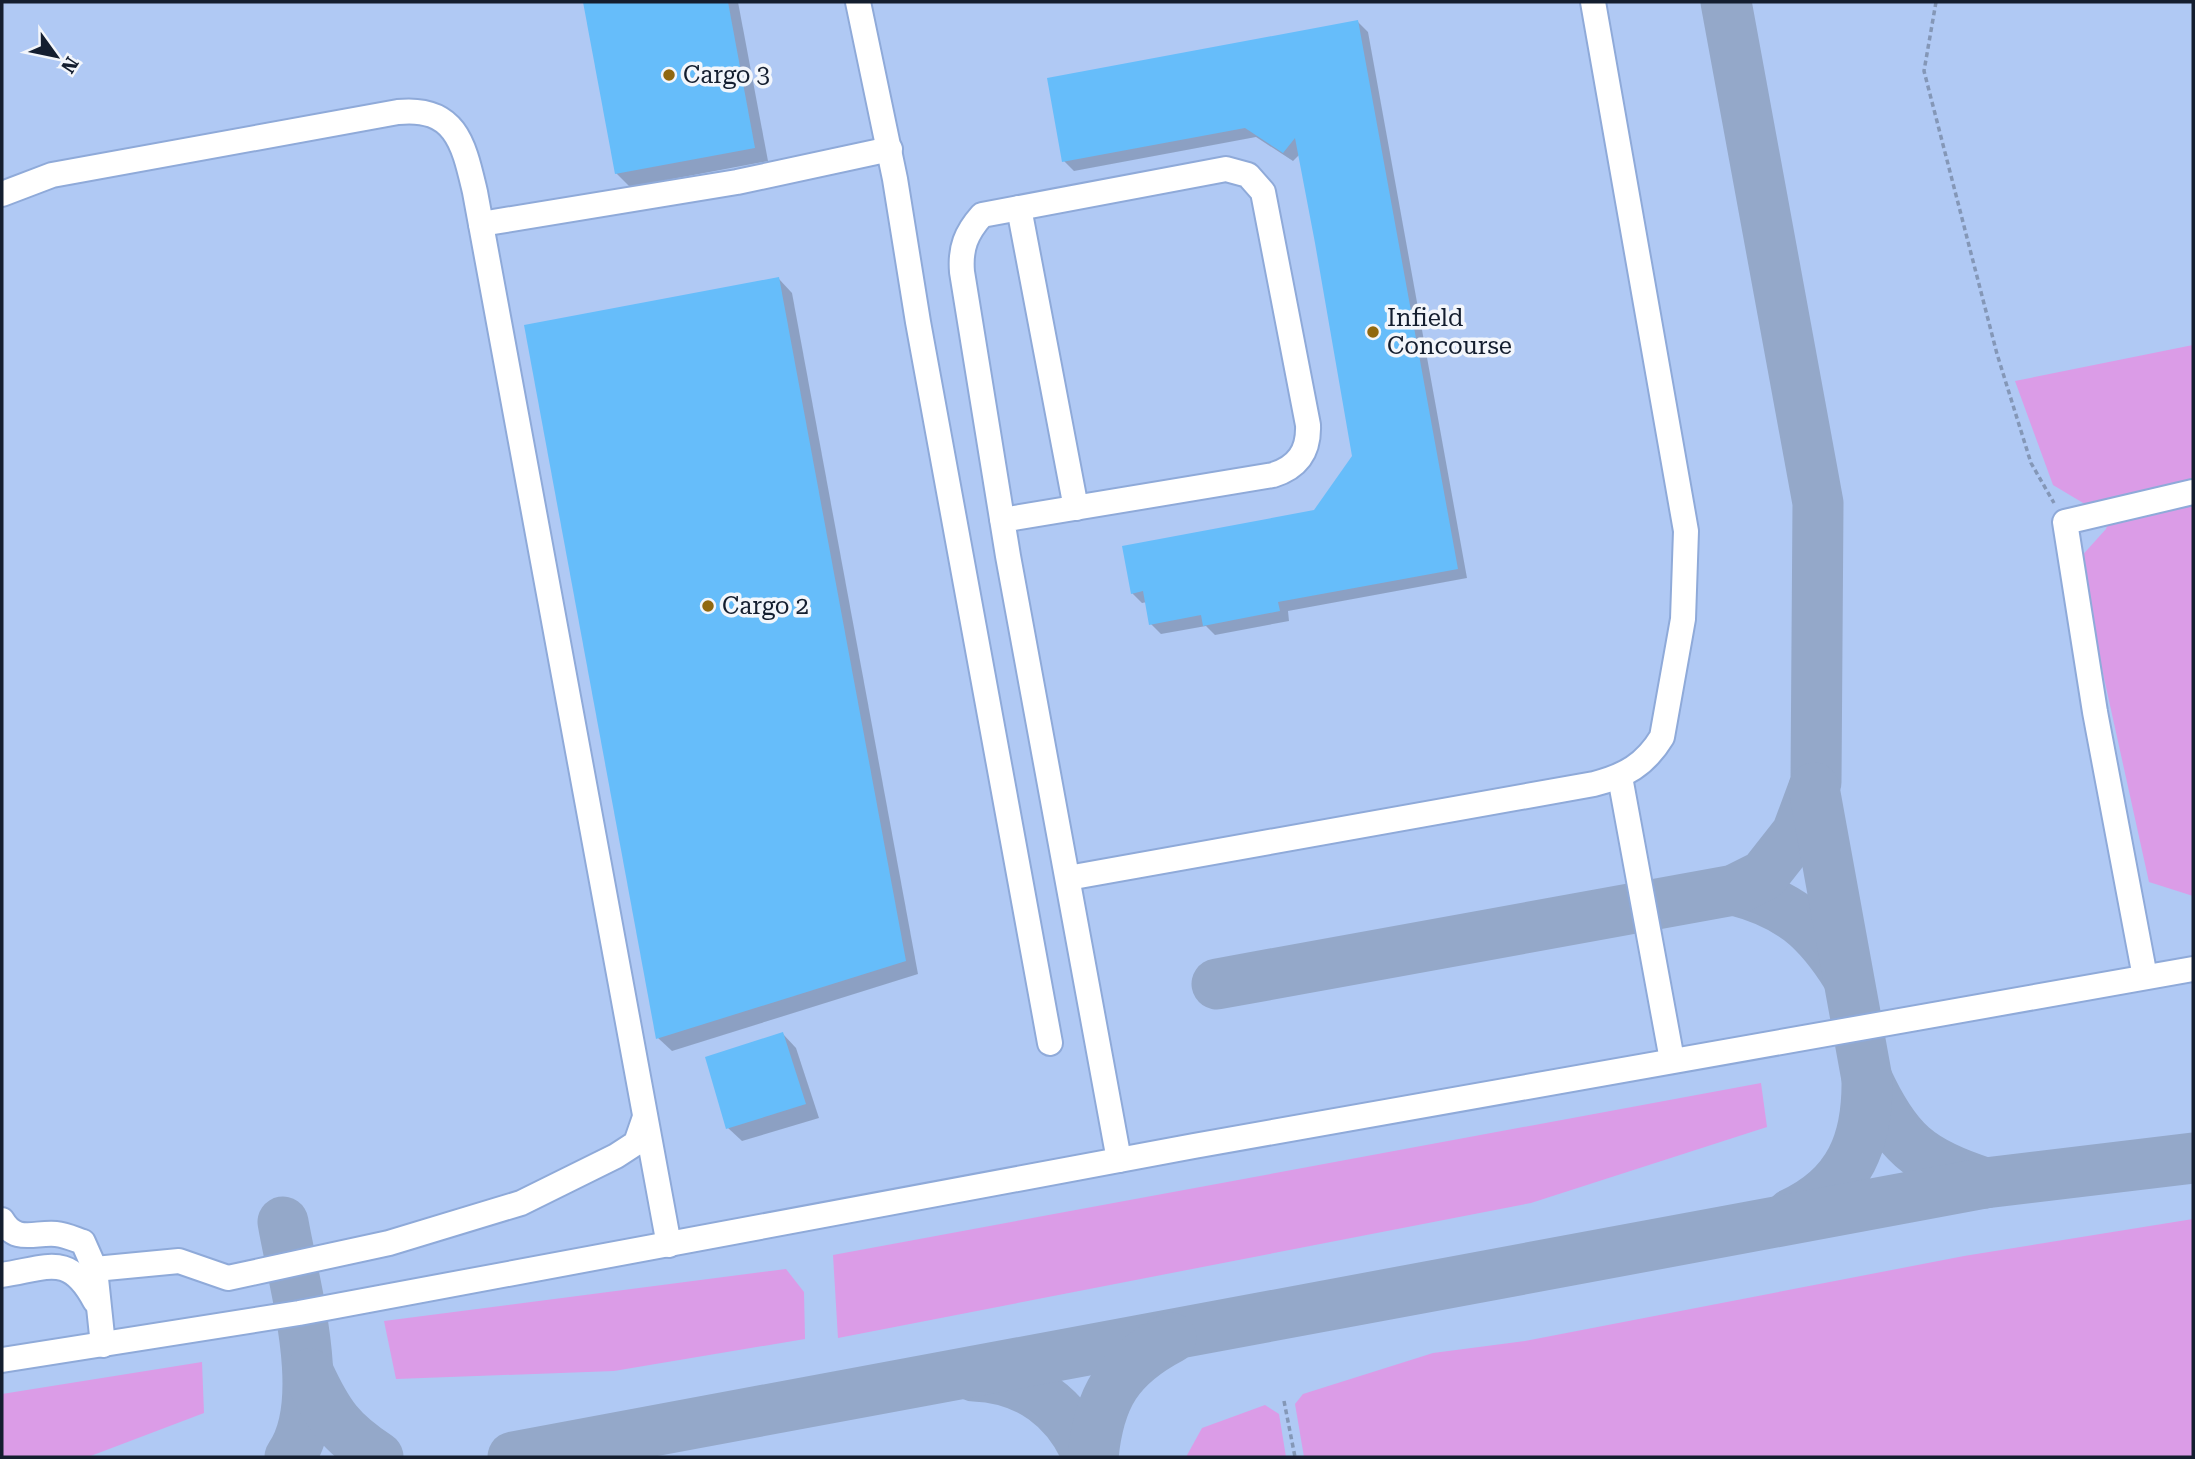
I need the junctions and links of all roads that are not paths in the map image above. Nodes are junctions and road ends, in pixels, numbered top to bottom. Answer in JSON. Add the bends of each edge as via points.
{"nodes":[{"id":1,"x":858,"y":2,"type":"edge"},
{"id":2,"x":1593,"y":2,"type":"edge"},
{"id":3,"x":890,"y":149,"type":"junction"},
{"id":4,"x":2,"y":194,"type":"edge"},
{"id":5,"x":1019,"y":208,"type":"junction"},
{"id":6,"x":481,"y":224,"type":"junction"},
{"id":7,"x":2193,"y":492,"type":"edge"},
{"id":8,"x":1076,"y":508,"type":"junction"},
{"id":9,"x":1002,"y":520,"type":"junction"},
{"id":10,"x":1620,"y":777,"type":"junction"},
{"id":11,"x":1068,"y":878,"type":"junction"},
{"id":12,"x":2193,"y":969,"type":"edge"},
{"id":13,"x":2145,"y":977,"type":"junction"},
{"id":14,"x":1050,"y":1043,"type":"dead end"},
{"id":15,"x":1672,"y":1060,"type":"junction"},
{"id":16,"x":645,"y":1117,"type":"junction"},
{"id":17,"x":1119,"y":1160,"type":"junction"},
{"id":18,"x":2,"y":1220,"type":"edge"},
{"id":19,"x":669,"y":1245,"type":"junction"},
{"id":20,"x":96,"y":1269,"type":"junction"},
{"id":21,"x":2,"y":1275,"type":"edge"},
{"id":22,"x":97,"y":1304,"type":"junction"},
{"id":23,"x":103,"y":1345,"type":"junction"},
{"id":24,"x":2,"y":1360,"type":"edge"}],
"edges":[{"from":1,"to":3,"type":"lane"},
{"from":2,"to":10,"type":"lane","via":[[1686,531],[1683,619],[1662,737],[1652,753]]},
{"from":3,"to":6,"type":"lane","via":[[737,182]]},
{"from":3,"to":14,"type":"lane"},
{"from":4,"to":6,"type":"lane","via":[[51,175],[419,111],[439,118],[456,133],[466,153]]},
{"from":5,"to":8,"type":"lane"},
{"from":5,"to":8,"type":"lane","via":[[1226,169],[1248,175],[1262,192],[1308,425],[1304,452],[1286,471]]},
{"from":5,"to":9,"type":"lane","via":[[982,215],[967,234],[961,257]]},
{"from":6,"to":16,"type":"lane"},
{"from":7,"to":13,"type":"lane","via":[[2065,522]]},
{"from":8,"to":9,"type":"lane"},
{"from":9,"to":11,"type":"lane"},
{"from":10,"to":11,"type":"lane"},
{"from":10,"to":15,"type":"lane"},
{"from":11,"to":17,"type":"lane"},
{"from":12,"to":13,"type":"lane"},
{"from":13,"to":15,"type":"lane"},
{"from":15,"to":17,"type":"lane"},
{"from":16,"to":19,"type":"lane"},
{"from":16,"to":20,"type":"lane","via":[[636,1143],[521,1203],[389,1243],[228,1278],[179,1261]]},
{"from":17,"to":19,"type":"lane"},
{"from":18,"to":20,"type":"lane","via":[[8,1230],[24,1237],[54,1234],[83,1242]]},
{"from":19,"to":23,"type":"lane"},
{"from":20,"to":22,"type":"lane"},
{"from":21,"to":22,"type":"lane","via":[[61,1266],[80,1277]]},
{"from":22,"to":23,"type":"lane"},
{"from":23,"to":24,"type":"lane"}]}
